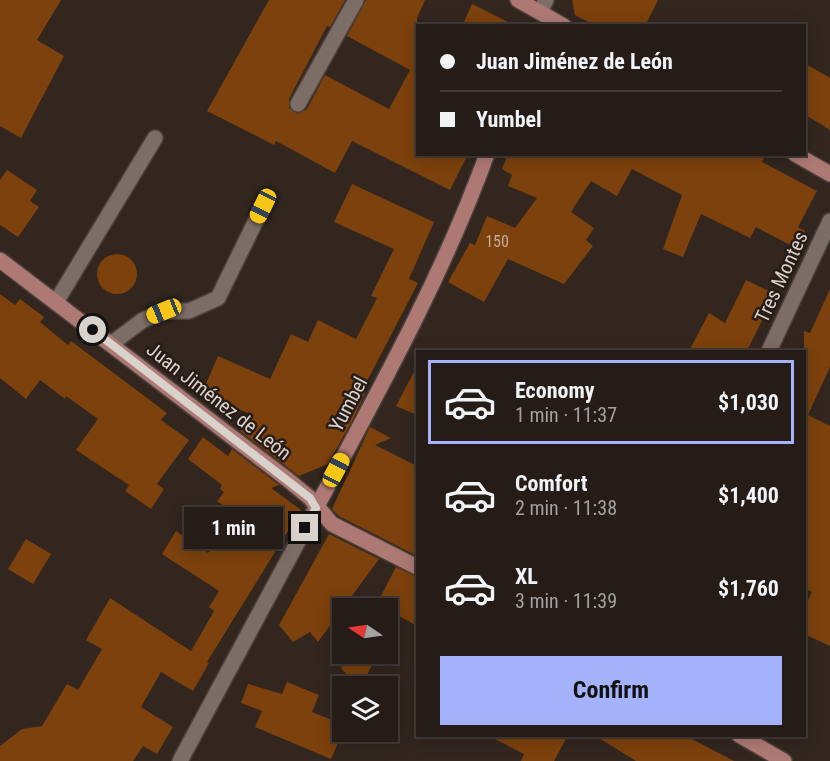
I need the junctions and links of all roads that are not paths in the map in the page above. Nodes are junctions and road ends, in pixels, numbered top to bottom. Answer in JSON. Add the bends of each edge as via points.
{"nodes":[{"id":1,"x":357,"y":0,"type":"edge"},
{"id":2,"x":518,"y":0,"type":"edge"},
{"id":3,"x":540,"y":12,"type":"edge"},
{"id":4,"x":561,"y":24,"type":"edge"},
{"id":5,"x":298,"y":104,"type":"dead end"},
{"id":6,"x":155,"y":138,"type":"dead end"},
{"id":7,"x":486,"y":156,"type":"edge"},
{"id":8,"x":798,"y":156,"type":"edge"},
{"id":9,"x":830,"y":174,"type":"edge"},
{"id":10,"x":263,"y":206,"type":"dead end"},
{"id":11,"x":830,"y":221,"type":"edge"},
{"id":12,"x":0,"y":260,"type":"edge"},
{"id":13,"x":56,"y":302,"type":"junction"},
{"id":14,"x":111,"y":344,"type":"junction"},
{"id":15,"x":769,"y":350,"type":"edge"},
{"id":16,"x":316,"y":508,"type":"junction"},
{"id":17,"x":416,"y":566,"type":"edge"},
{"id":18,"x":742,"y":737,"type":"edge"},
{"id":19,"x":180,"y":761,"type":"edge"},
{"id":20,"x":784,"y":761,"type":"edge"}],
"edges":[{"from":1,"to":5,"type":"street"},
{"from":2,"to":3,"type":"main road"},
{"from":3,"to":4,"type":"main road"},
{"from":6,"to":13,"type":"street"},
{"from":7,"to":16,"type":"main road","name":"Yumbel","via":[[423,305]]},
{"from":8,"to":9,"type":"main road"},
{"from":10,"to":14,"type":"street","via":[[218,298],[189,310],[164,311],[143,320]]},
{"from":11,"to":15,"type":"street","name":"Tres Montes"},
{"from":12,"to":13,"type":"main road","name":"Juan Jiménez de León"},
{"from":13,"to":14,"type":"main road","name":"Juan Jiménez de León"},
{"from":14,"to":16,"type":"main road","name":"Juan Jiménez de León","via":[[310,498]]},
{"from":16,"to":17,"type":"main road","name":"Juan Jiménez de León","via":[[332,524]]},
{"from":16,"to":19,"type":"street","name":"Yumbel"},
{"from":18,"to":20,"type":"main road"}]}
